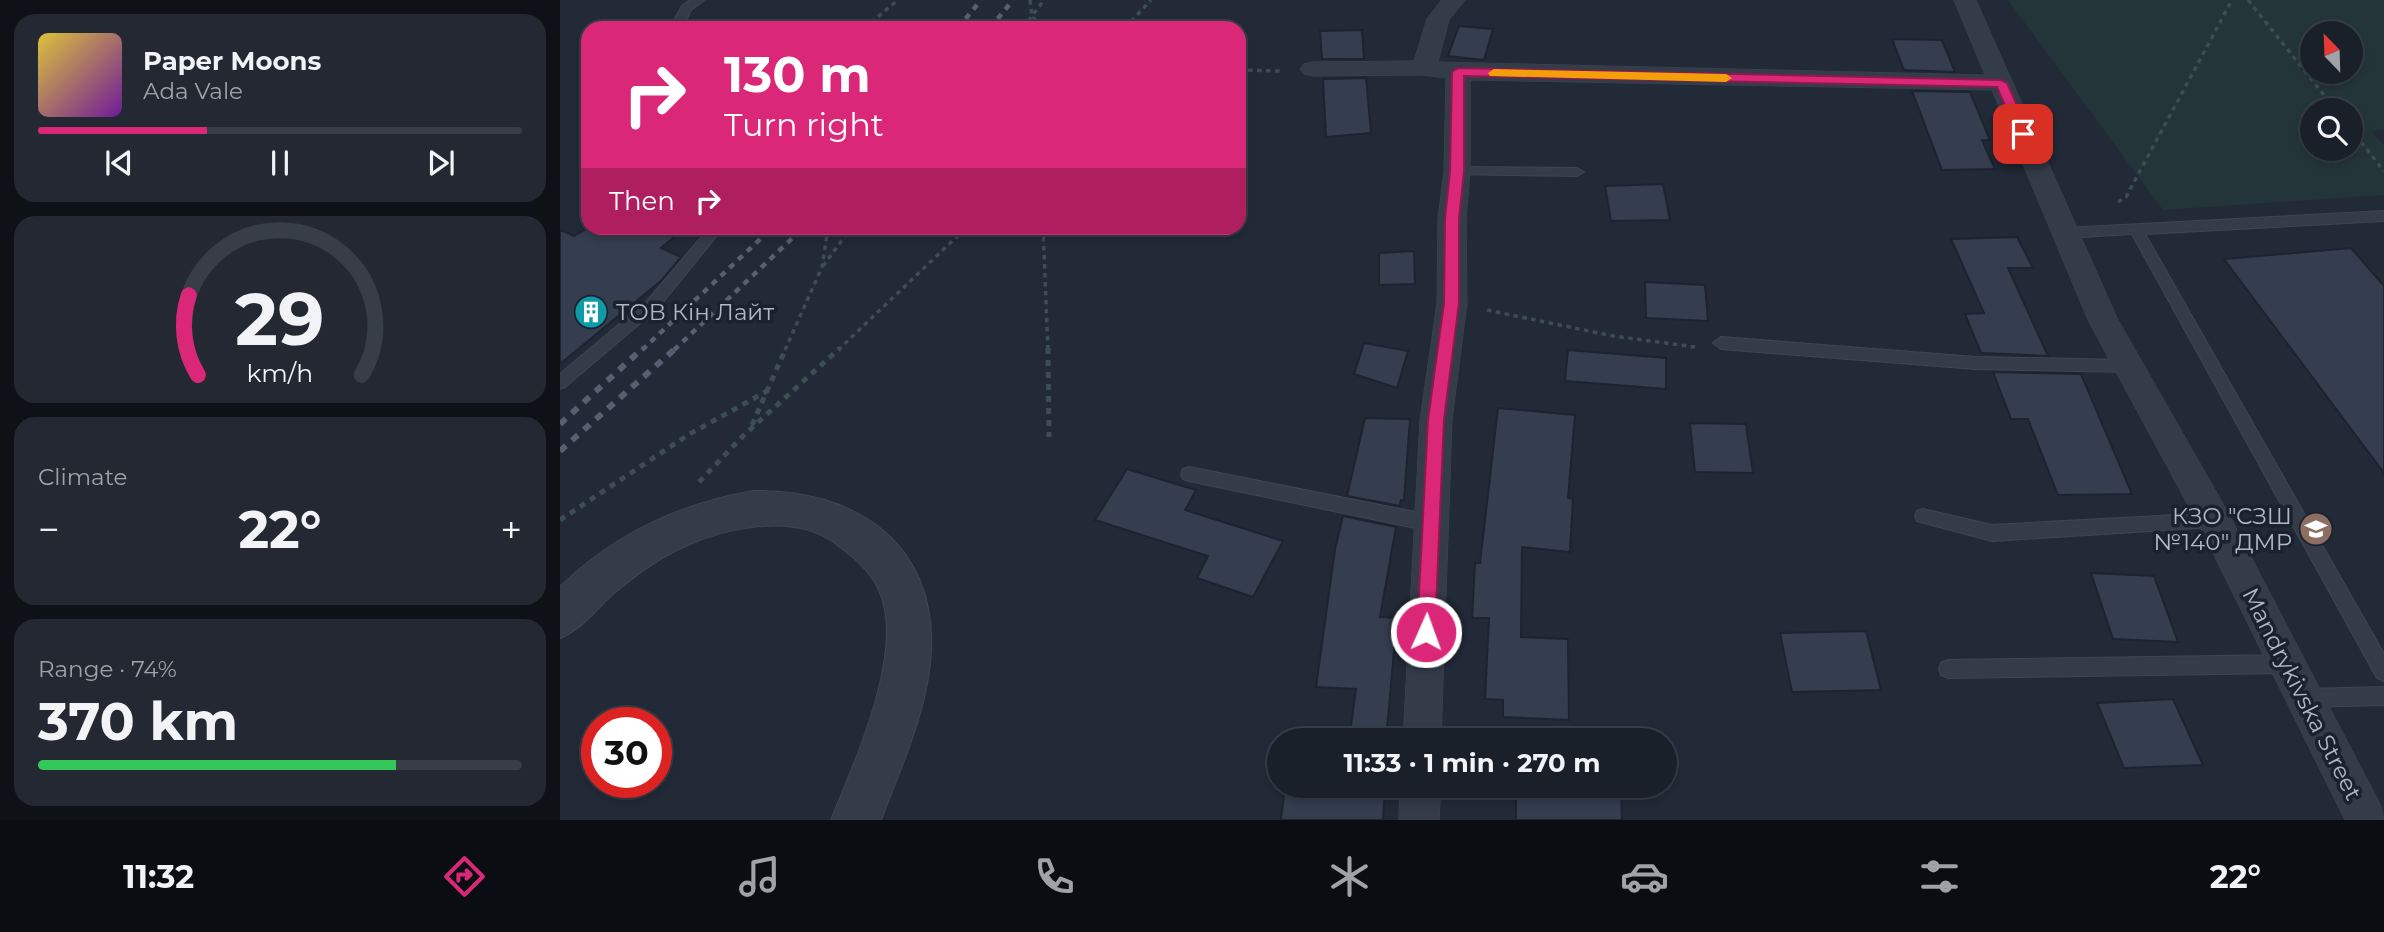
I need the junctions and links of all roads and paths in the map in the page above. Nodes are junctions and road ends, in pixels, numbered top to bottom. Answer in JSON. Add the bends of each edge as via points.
{"nodes":[{"id":1,"x":698,"y":0,"type":"edge"},
{"id":2,"x":898,"y":0,"type":"edge"},
{"id":3,"x":1030,"y":0,"type":"edge"},
{"id":4,"x":1044,"y":0,"type":"edge"},
{"id":5,"x":1151,"y":0,"type":"edge"},
{"id":6,"x":1454,"y":0,"type":"edge"},
{"id":7,"x":1965,"y":0,"type":"edge"},
{"id":8,"x":2232,"y":0,"type":"edge"},
{"id":9,"x":2248,"y":0,"type":"edge"},
{"id":10,"x":1032,"y":18,"type":"junction"},
{"id":11,"x":680,"y":21,"type":"edge"},
{"id":12,"x":872,"y":21,"type":"edge"},
{"id":13,"x":1029,"y":21,"type":"edge"},
{"id":14,"x":1041,"y":21,"type":"edge"},
{"id":15,"x":1132,"y":21,"type":"edge"},
{"id":16,"x":1424,"y":68,"type":"junction"},
{"id":17,"x":1312,"y":69,"type":"joint"},
{"id":18,"x":1246,"y":70,"type":"edge"},
{"id":19,"x":1458,"y":72,"type":"junction"},
{"id":20,"x":2001,"y":83,"type":"junction"},
{"id":21,"x":2326,"y":98,"type":"edge"},
{"id":22,"x":2363,"y":144,"type":"edge"},
{"id":23,"x":1457,"y":171,"type":"junction"},
{"id":24,"x":2384,"y":171,"type":"edge"},
{"id":25,"x":1577,"y":172,"type":"dead end"},
{"id":26,"x":2384,"y":216,"type":"edge"},
{"id":27,"x":2136,"y":230,"type":"junction"},
{"id":28,"x":2066,"y":233,"type":"junction"},
{"id":29,"x":710,"y":235,"type":"edge"},
{"id":30,"x":827,"y":235,"type":"edge"},
{"id":31,"x":846,"y":235,"type":"edge"},
{"id":32,"x":957,"y":235,"type":"edge"},
{"id":33,"x":1043,"y":235,"type":"edge"},
{"id":34,"x":822,"y":267,"type":"junction"},
{"id":35,"x":1452,"y":303,"type":"junction"},
{"id":36,"x":1721,"y":344,"type":"joint"},
{"id":37,"x":2126,"y":366,"type":"junction"},
{"id":38,"x":560,"y":383,"type":"edge"},
{"id":39,"x":767,"y":391,"type":"junction"},
{"id":40,"x":750,"y":429,"type":"junction"},
{"id":41,"x":1049,"y":437,"type":"dead end"},
{"id":42,"x":1189,"y":474,"type":"dead end"},
{"id":43,"x":691,"y":491,"type":"dead end"},
{"id":44,"x":1923,"y":516,"type":"dead end"},
{"id":45,"x":560,"y":520,"type":"edge"},
{"id":46,"x":2214,"y":520,"type":"junction"},
{"id":47,"x":1430,"y":523,"type":"junction"},
{"id":48,"x":560,"y":617,"type":"edge"},
{"id":49,"x":2286,"y":664,"type":"junction"},
{"id":50,"x":1948,"y":669,"type":"dead end"},
{"id":51,"x":2384,"y":672,"type":"edge"},
{"id":52,"x":2384,"y":695,"type":"edge"},
{"id":53,"x":2302,"y":698,"type":"junction"},
{"id":54,"x":1422,"y":728,"type":"edge"},
{"id":55,"x":1420,"y":798,"type":"edge"},
{"id":56,"x":856,"y":820,"type":"edge"},
{"id":57,"x":1419,"y":820,"type":"edge"},
{"id":58,"x":2367,"y":820,"type":"edge"}],
"edges":[{"from":1,"to":11,"type":"lane","via":[[686,8]]},
{"from":2,"to":12,"type":"path"},
{"from":3,"to":10,"type":"path"},
{"from":4,"to":10,"type":"path"},
{"from":5,"to":15,"type":"path"},
{"from":6,"to":16,"type":"street","via":[[1438,19]]},
{"from":7,"to":20,"type":"street","name":"Mandrykivska Street"},
{"from":8,"to":28,"type":"path","via":[[2126,197]]},
{"from":9,"to":21,"type":"path"},
{"from":10,"to":13,"type":"path"},
{"from":10,"to":14,"type":"path"},
{"from":16,"to":17,"type":"street"},
{"from":16,"to":19,"type":"street"},
{"from":17,"to":18,"type":"path"},
{"from":19,"to":20,"type":"street"},
{"from":19,"to":23,"type":"street"},
{"from":20,"to":28,"type":"street","name":"Mandrykivska Street"},
{"from":22,"to":24,"type":"path"},
{"from":23,"to":25,"type":"lane"},
{"from":23,"to":35,"type":"street"},
{"from":26,"to":27,"type":"lane"},
{"from":27,"to":28,"type":"lane"},
{"from":27,"to":51,"type":"lane"},
{"from":28,"to":37,"type":"street","name":"Mandrykivska Street"},
{"from":29,"to":38,"type":"lane","via":[[653,304]]},
{"from":30,"to":34,"type":"path"},
{"from":31,"to":34,"type":"path"},
{"from":32,"to":40,"type":"path","via":[[891,302]]},
{"from":33,"to":41,"type":"path"},
{"from":34,"to":39,"type":"path"},
{"from":35,"to":36,"type":"path","via":[[1613,336],[1688,347]]},
{"from":35,"to":47,"type":"street","via":[[1436,420]]},
{"from":36,"to":37,"type":"lane","via":[[1976,363]]},
{"from":37,"to":46,"type":"street","name":"Mandrykivska Street"},
{"from":39,"to":40,"type":"path"},
{"from":39,"to":45,"type":"path","via":[[688,435]]},
{"from":40,"to":43,"type":"path"},
{"from":42,"to":47,"type":"lane"},
{"from":44,"to":46,"type":"lane","via":[[1992,533]]},
{"from":46,"to":49,"type":"street","name":"Mandrykivska Street"},
{"from":47,"to":54,"type":"street"},
{"from":48,"to":56,"type":"street","via":[[586,588],[641,548],[700,521],[757,509],[808,510],[850,528],[884,556],[903,595],[909,646],[896,715]]},
{"from":49,"to":50,"type":"lane"},
{"from":49,"to":53,"type":"street","name":"Mandrykivska Street"},
{"from":52,"to":53,"type":"lane"},
{"from":53,"to":58,"type":"street","name":"Mandrykivska Street"},
{"from":55,"to":57,"type":"street"}]}
